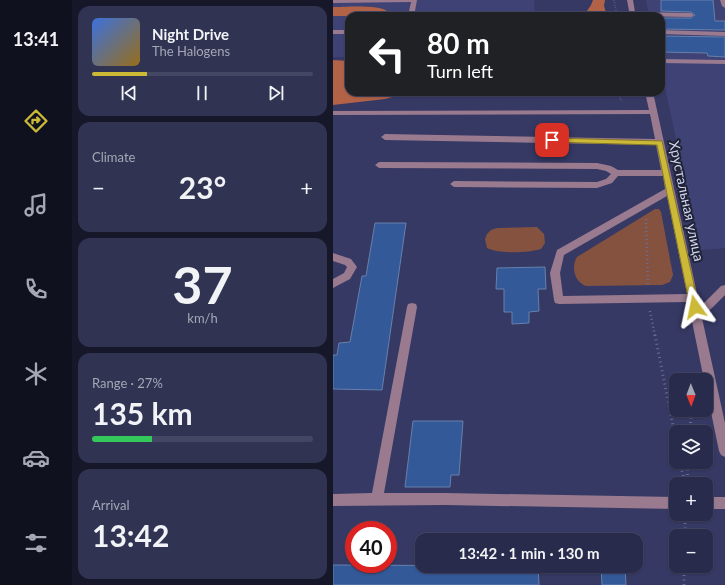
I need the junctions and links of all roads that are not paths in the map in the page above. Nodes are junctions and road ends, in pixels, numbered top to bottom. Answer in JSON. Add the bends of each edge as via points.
{"nodes":[{"id":1,"x":334,"y":0,"type":"edge"},
{"id":2,"x":414,"y":0,"type":"edge"},
{"id":3,"x":630,"y":0,"type":"edge"},
{"id":4,"x":723,"y":0,"type":"edge"},
{"id":5,"x":725,"y":6,"type":"edge"},
{"id":6,"x":412,"y":12,"type":"edge"},
{"id":7,"x":632,"y":12,"type":"edge"},
{"id":8,"x":665,"y":15,"type":"edge"},
{"id":9,"x":691,"y":15,"type":"dead end"},
{"id":10,"x":333,"y":32,"type":"edge"},
{"id":11,"x":345,"y":32,"type":"edge"},
{"id":12,"x":665,"y":32,"type":"edge"},
{"id":13,"x":725,"y":34,"type":"edge"},
{"id":14,"x":665,"y":61,"type":"edge"},
{"id":15,"x":725,"y":62,"type":"edge"},
{"id":16,"x":650,"y":96,"type":"edge"},
{"id":17,"x":333,"y":112,"type":"edge"},
{"id":18,"x":653,"y":112,"type":"junction"},
{"id":19,"x":385,"y":137,"type":"dead end"},
{"id":20,"x":660,"y":142,"type":"junction"},
{"id":21,"x":379,"y":165,"type":"dead end"},
{"id":22,"x":616,"y":173,"type":"junction"},
{"id":23,"x":666,"y":173,"type":"junction"},
{"id":24,"x":454,"y":184,"type":"dead end"},
{"id":25,"x":670,"y":190,"type":"junction"},
{"id":26,"x":333,"y":257,"type":"edge"},
{"id":27,"x":333,"y":284,"type":"edge"},
{"id":28,"x":725,"y":289,"type":"edge"},
{"id":29,"x":693,"y":298,"type":"junction"},
{"id":30,"x":412,"y":307,"type":"dead end"},
{"id":31,"x":697,"y":316,"type":"junction"},
{"id":32,"x":725,"y":451,"type":"edge"},
{"id":33,"x":333,"y":500,"type":"edge"},
{"id":34,"x":377,"y":500,"type":"junction"},
{"id":35,"x":669,"y":503,"type":"edge"},
{"id":36,"x":713,"y":503,"type":"edge"},
{"id":37,"x":725,"y":503,"type":"edge"}],
"edges":[{"from":1,"to":2,"type":"street"},
{"from":2,"to":6,"type":"street"},
{"from":3,"to":7,"type":"street"},
{"from":4,"to":5,"type":"street"},
{"from":8,"to":9,"type":"street"},
{"from":10,"to":11,"type":"street"},
{"from":12,"to":13,"type":"street"},
{"from":14,"to":15,"type":"street"},
{"from":16,"to":18,"type":"street","name":"Хрустальная улица"},
{"from":17,"to":18,"type":"street"},
{"from":18,"to":20,"type":"street","name":"Хрустальная улица"},
{"from":19,"to":20,"type":"street"},
{"from":20,"to":23,"type":"street","name":"Хрустальная улица"},
{"from":21,"to":22,"type":"street","via":[[597,166]]},
{"from":22,"to":23,"type":"street"},
{"from":22,"to":24,"type":"street","via":[[609,181],[597,186]]},
{"from":23,"to":25,"type":"street","name":"Хрустальная улица"},
{"from":25,"to":29,"type":"street","name":"Хрустальная улица"},
{"from":25,"to":29,"type":"street","via":[[560,253],[555,273],[559,300]]},
{"from":26,"to":27,"type":"street","via":[[349,262],[352,267],[347,276]]},
{"from":28,"to":31,"type":"street"},
{"from":29,"to":31,"type":"street","name":"Хрустальная улица"},
{"from":30,"to":34,"type":"street"},
{"from":31,"to":32,"type":"street","name":"Хрустальная улица"},
{"from":33,"to":34,"type":"street"},
{"from":34,"to":35,"type":"street"},
{"from":36,"to":37,"type":"street"}]}
